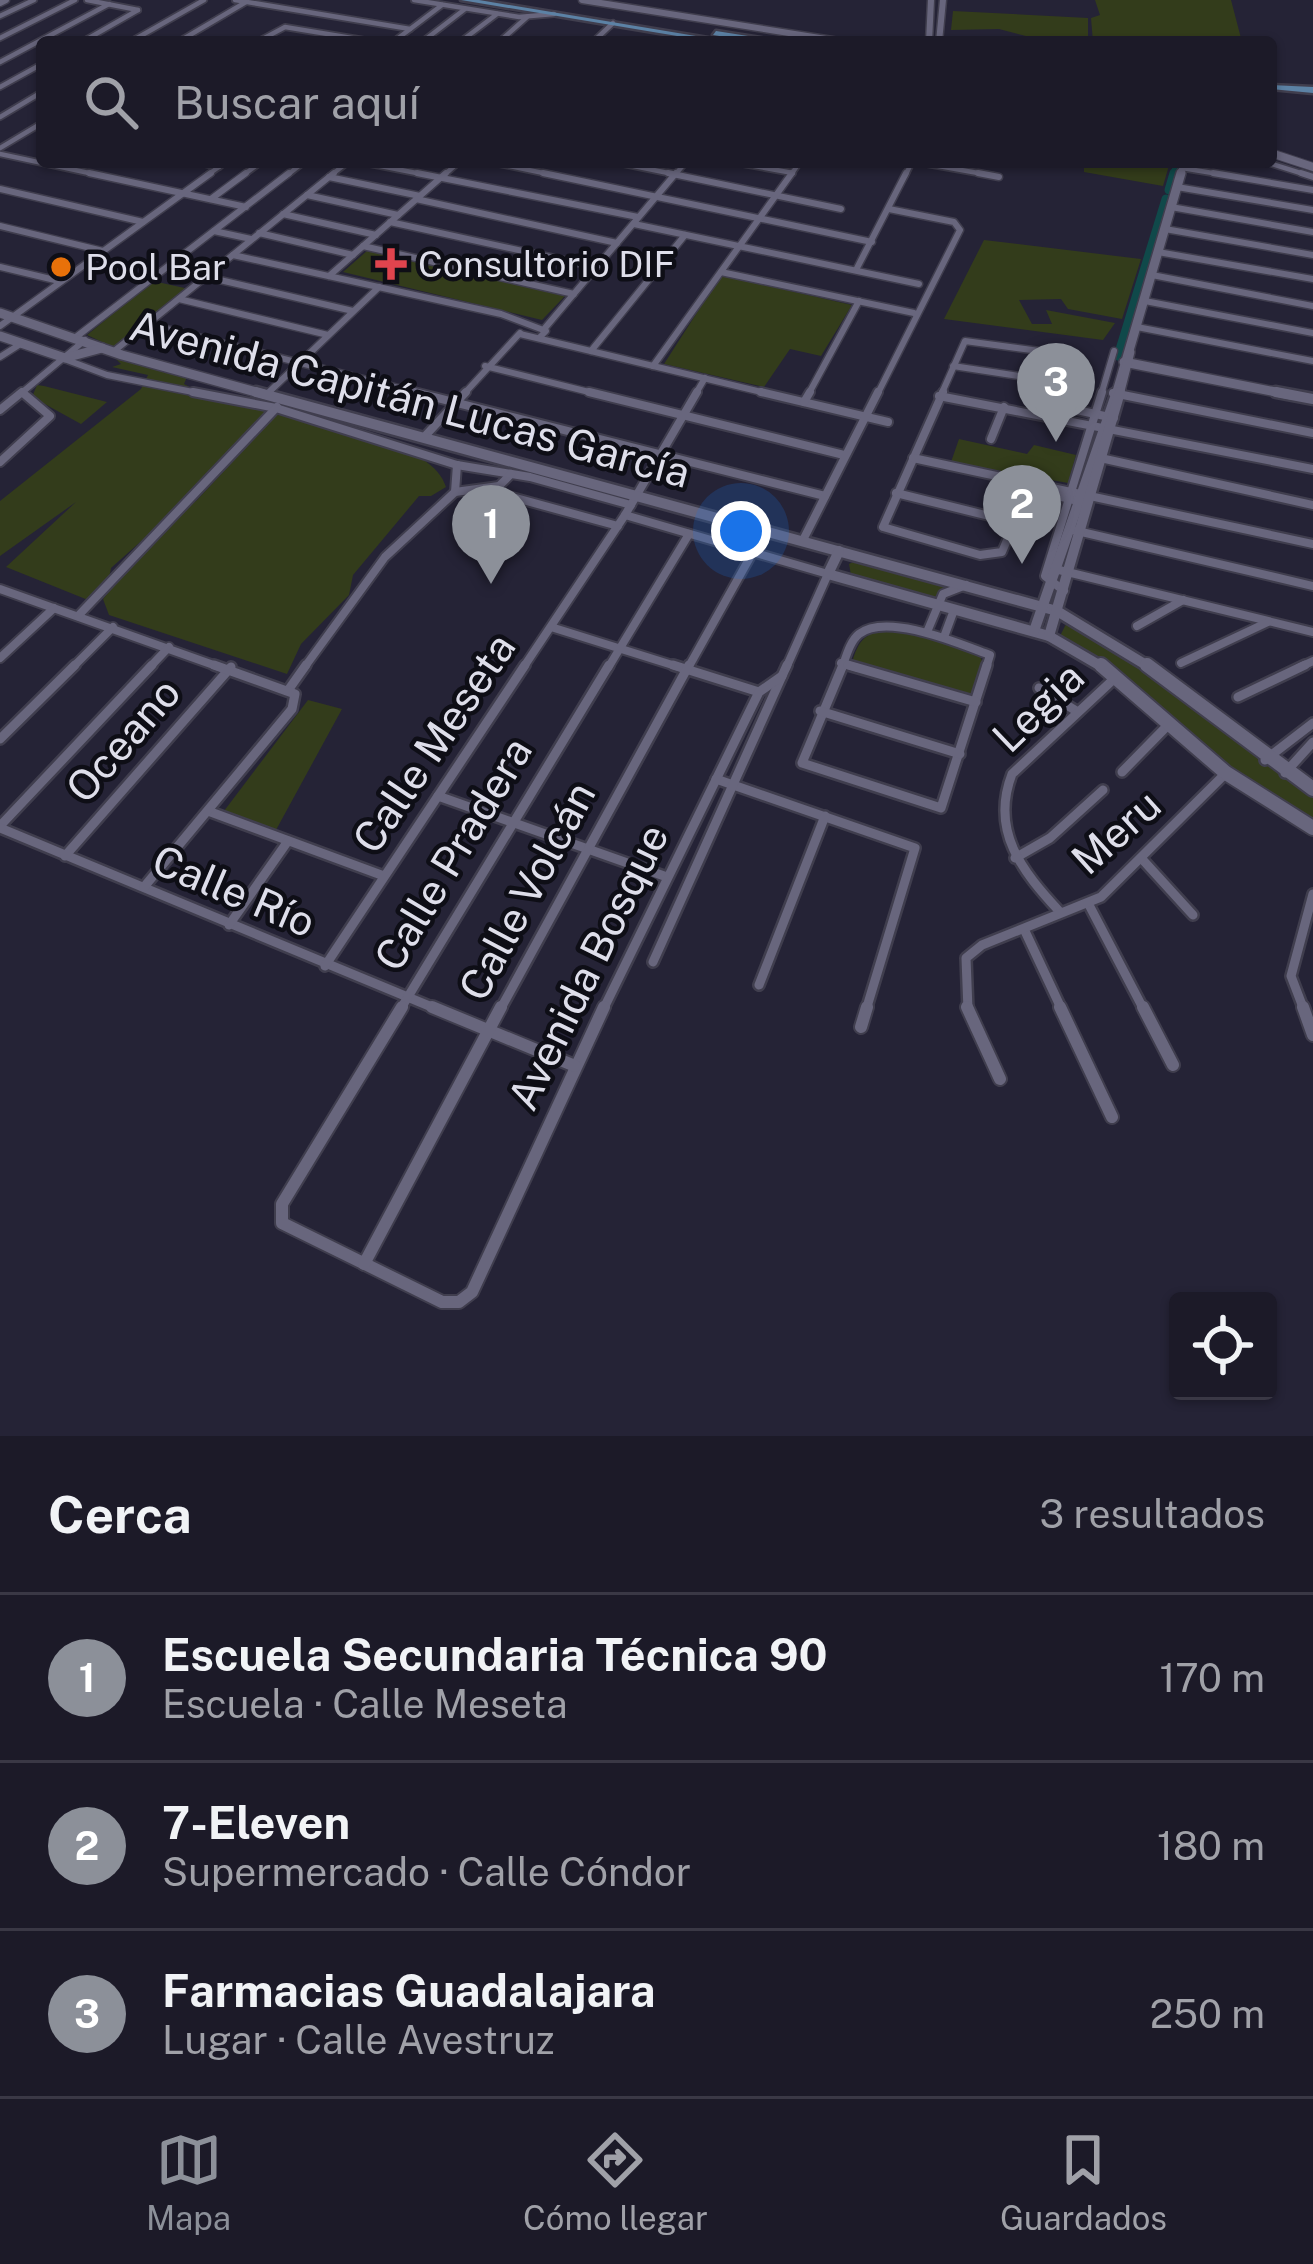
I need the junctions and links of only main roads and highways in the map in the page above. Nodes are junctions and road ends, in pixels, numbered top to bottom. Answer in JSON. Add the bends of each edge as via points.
{"nodes":[{"id":1,"x":512,"y":0,"type":"edge"},
{"id":2,"x":465,"y":4,"type":"edge"},
{"id":3,"x":678,"y":36,"type":"edge"},
{"id":4,"x":736,"y":36,"type":"edge"},
{"id":5,"x":1277,"y":94,"type":"edge"},
{"id":6,"x":1313,"y":94,"type":"edge"},
{"id":7,"x":1277,"y":151,"type":"edge"},
{"id":8,"x":1313,"y":163,"type":"edge"}],
"edges":[{"from":1,"to":4,"type":"main road"},
{"from":2,"to":3,"type":"main road"},
{"from":5,"to":6,"type":"main road"},
{"from":7,"to":8,"type":"main road"}]}
